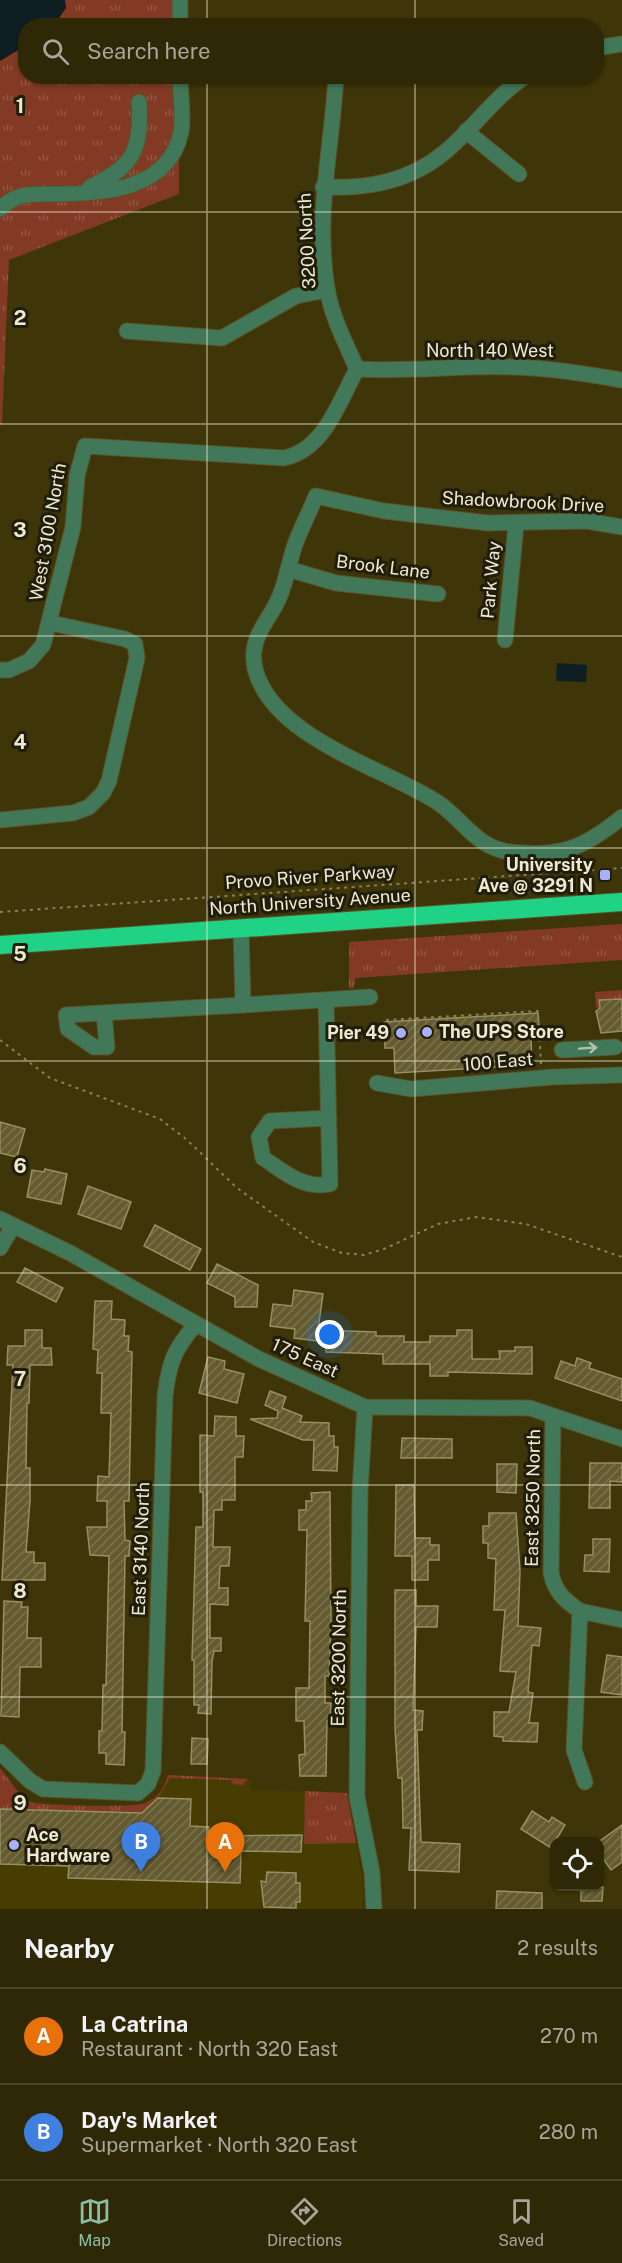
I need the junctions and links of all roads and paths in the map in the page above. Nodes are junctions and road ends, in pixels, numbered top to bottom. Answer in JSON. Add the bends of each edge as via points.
{"nodes":[{"id":1,"x":180,"y":0,"type":"edge"},
{"id":2,"x":180,"y":18,"type":"edge"},
{"id":3,"x":622,"y":44,"type":"edge"},
{"id":4,"x":604,"y":47,"type":"edge"},
{"id":5,"x":180,"y":84,"type":"edge"},
{"id":6,"x":335,"y":84,"type":"edge"},
{"id":7,"x":515,"y":84,"type":"edge"},
{"id":8,"x":139,"y":102,"type":"dead end"},
{"id":9,"x":466,"y":130,"type":"junction"},
{"id":10,"x":519,"y":174,"type":"dead end"},
{"id":11,"x":323,"y":187,"type":"junction"},
{"id":12,"x":76,"y":194,"type":"junction"},
{"id":13,"x":0,"y":209,"type":"edge"},
{"id":14,"x":327,"y":290,"type":"junction"},
{"id":15,"x":127,"y":331,"type":"dead end"},
{"id":16,"x":357,"y":369,"type":"junction"},
{"id":17,"x":622,"y":380,"type":"edge"},
{"id":18,"x":516,"y":525,"type":"junction"},
{"id":19,"x":622,"y":527,"type":"edge"},
{"id":20,"x":288,"y":569,"type":"junction"},
{"id":21,"x":438,"y":594,"type":"dead end"},
{"id":22,"x":51,"y":623,"type":"junction"},
{"id":23,"x":506,"y":640,"type":"dead end"},
{"id":24,"x":0,"y":670,"type":"edge"},
{"id":25,"x":622,"y":817,"type":"edge"},
{"id":26,"x":0,"y":820,"type":"edge"},
{"id":27,"x":622,"y":868,"type":"edge"},
{"id":28,"x":622,"y":902,"type":"edge"},
{"id":29,"x":0,"y":912,"type":"edge"},
{"id":30,"x":241,"y":928,"type":"junction"},
{"id":31,"x":0,"y":945,"type":"edge"},
{"id":32,"x":370,"y":997,"type":"dead end"},
{"id":33,"x":326,"y":1000,"type":"junction"},
{"id":34,"x":243,"y":1005,"type":"junction"},
{"id":35,"x":104,"y":1013,"type":"dead end"},
{"id":36,"x":386,"y":1020,"type":"dead end"},
{"id":37,"x":615,"y":1047,"type":"dead end"},
{"id":38,"x":562,"y":1050,"type":"dead end"},
{"id":39,"x":541,"y":1071,"type":"dead end"},
{"id":40,"x":622,"y":1074,"type":"edge"},
{"id":41,"x":377,"y":1083,"type":"dead end"},
{"id":42,"x":329,"y":1118,"type":"junction"},
{"id":43,"x":7,"y":1222,"type":"edge"},
{"id":44,"x":0,"y":1248,"type":"edge"},
{"id":45,"x":196,"y":1324,"type":"junction"},
{"id":46,"x":365,"y":1407,"type":"junction"},
{"id":47,"x":553,"y":1416,"type":"junction"},
{"id":48,"x":622,"y":1439,"type":"edge"},
{"id":49,"x":580,"y":1611,"type":"junction"},
{"id":50,"x":622,"y":1620,"type":"edge"},
{"id":51,"x":0,"y":1752,"type":"edge"},
{"id":52,"x":585,"y":1782,"type":"dead end"},
{"id":53,"x":374,"y":1909,"type":"edge"}],
"edges":[{"from":1,"to":2,"type":"street"},
{"from":3,"to":4,"type":"street"},
{"from":5,"to":12,"type":"street","via":[[181,132],[164,166],[138,184]]},
{"from":6,"to":11,"type":"street","name":"3200 North"},
{"from":7,"to":9,"type":"street"},
{"from":8,"to":12,"type":"street","via":[[141,129],[131,157],[118,172]]},
{"from":9,"to":10,"type":"street"},
{"from":9,"to":11,"type":"street","via":[[432,162],[399,178],[359,188]]},
{"from":11,"to":14,"type":"street","name":"3200 North"},
{"from":12,"to":13,"type":"street","via":[[24,194],[12,197]]},
{"from":14,"to":15,"type":"street","via":[[296,296],[222,338]]},
{"from":14,"to":16,"type":"street","name":"3200 North"},
{"from":16,"to":17,"type":"street","name":"North 140 West","via":[[398,372],[512,367]]},
{"from":16,"to":22,"type":"street","name":"West 3100 North","via":[[317,441],[299,455],[267,457],[85,446],[77,476],[73,527]]},
{"from":18,"to":19,"type":"street","name":"Shadowbrook Drive","via":[[587,521]]},
{"from":18,"to":20,"type":"street","name":"Shadowbrook Drive","via":[[384,511],[316,496]]},
{"from":18,"to":23,"type":"street","name":"Park Way"},
{"from":20,"to":21,"type":"street","name":"Brook Lane","via":[[336,584]]},
{"from":20,"to":25,"type":"street","via":[[274,609],[259,632],[255,666],[260,684],[273,703],[310,736],[438,803],[485,845],[508,852],[573,849],[596,838]]},
{"from":22,"to":24,"type":"street","name":"West 3100 North","via":[[43,645],[29,661]]},
{"from":22,"to":26,"type":"street","via":[[135,644],[137,658],[109,781],[104,793],[89,807],[73,813]]},
{"from":27,"to":29,"type":"path","name":"Provo River Parkway"},
{"from":28,"to":30,"type":"highway","name":"North University Avenue"},
{"from":30,"to":31,"type":"highway","name":"North University Avenue"},
{"from":30,"to":34,"type":"street"},
{"from":32,"to":33,"type":"street"},
{"from":33,"to":34,"type":"street"},
{"from":33,"to":42,"type":"street"},
{"from":34,"to":35,"type":"street"},
{"from":36,"to":39,"type":"path","via":[[538,1011]]},
{"from":38,"to":37,"type":"street","one_way":true},
{"from":40,"to":41,"type":"street","name":"100 East","via":[[411,1089]]},
{"from":42,"to":42,"type":"street","via":[[330,1184],[313,1187],[263,1158],[259,1137],[270,1121]]},
{"from":43,"to":44,"type":"street"},
{"from":43,"to":45,"type":"street","name":"175 East"},
{"from":45,"to":46,"type":"street","name":"175 East","via":[[259,1359]]},
{"from":45,"to":51,"type":"street","name":"East 3140 North","via":[[179,1343],[169,1365],[165,1396],[153,1771],[148,1784],[138,1793],[43,1790]]},
{"from":46,"to":47,"type":"street","name":"175 East","via":[[530,1408]]},
{"from":46,"to":53,"type":"street","name":"East 3200 North","via":[[360,1491],[357,1797],[372,1872]]},
{"from":47,"to":48,"type":"street","name":"175 East"},
{"from":47,"to":49,"type":"street","name":"East 3250 North","via":[[551,1573],[562,1599]]},
{"from":49,"to":50,"type":"street"},
{"from":49,"to":52,"type":"street","via":[[574,1750]]}]}
